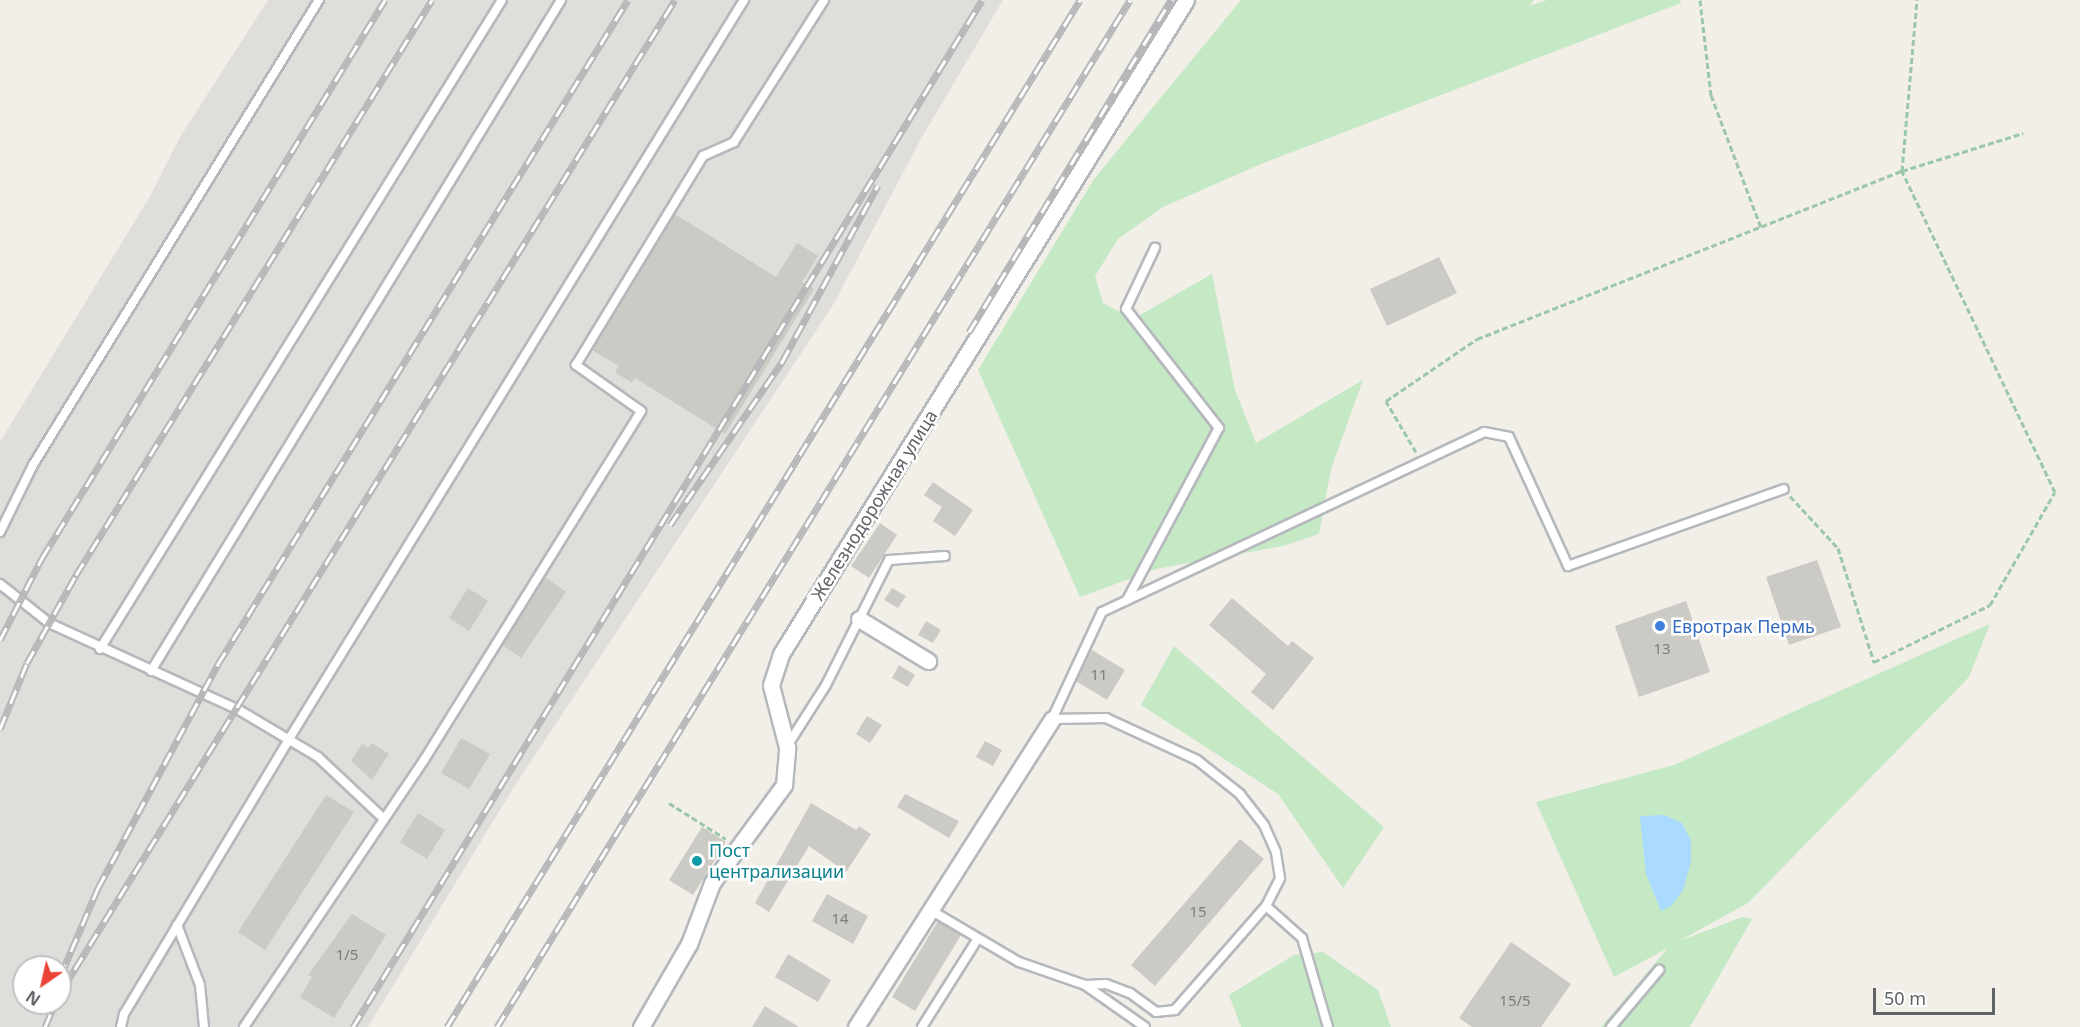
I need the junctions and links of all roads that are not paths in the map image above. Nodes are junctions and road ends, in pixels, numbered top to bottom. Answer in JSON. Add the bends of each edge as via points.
{"nodes":[{"id":1,"x":319,"y":0,"type":"edge"},
{"id":2,"x":502,"y":0,"type":"edge"},
{"id":3,"x":561,"y":0,"type":"edge"},
{"id":4,"x":744,"y":0,"type":"edge"},
{"id":5,"x":824,"y":0,"type":"edge"},
{"id":6,"x":1186,"y":0,"type":"edge"},
{"id":7,"x":1155,"y":248,"type":"dead end"},
{"id":8,"x":1784,"y":489,"type":"road end"},
{"id":9,"x":0,"y":532,"type":"edge"},
{"id":10,"x":945,"y":556,"type":"dead end"},
{"id":11,"x":0,"y":584,"type":"edge"},
{"id":12,"x":1127,"y":600,"type":"junction"},
{"id":13,"x":859,"y":619,"type":"junction"},
{"id":14,"x":100,"y":649,"type":"junction"},
{"id":15,"x":928,"y":661,"type":"dead end"},
{"id":16,"x":151,"y":671,"type":"junction"},
{"id":17,"x":1053,"y":718,"type":"junction"},
{"id":18,"x":289,"y":739,"type":"junction"},
{"id":19,"x":787,"y":747,"type":"junction"},
{"id":20,"x":382,"y":817,"type":"junction"},
{"id":21,"x":1266,"y":906,"type":"junction"},
{"id":22,"x":932,"y":911,"type":"junction"},
{"id":23,"x":177,"y":925,"type":"junction"},
{"id":24,"x":977,"y":940,"type":"junction"},
{"id":25,"x":1659,"y":970,"type":"dead end"},
{"id":26,"x":1085,"y":985,"type":"junction"},
{"id":27,"x":121,"y":1027,"type":"edge"},
{"id":28,"x":204,"y":1027,"type":"edge"},
{"id":29,"x":244,"y":1027,"type":"edge"},
{"id":30,"x":641,"y":1027,"type":"edge"},
{"id":31,"x":856,"y":1027,"type":"edge"},
{"id":32,"x":922,"y":1027,"type":"edge"},
{"id":33,"x":1145,"y":1027,"type":"edge"},
{"id":34,"x":1328,"y":1027,"type":"edge"},
{"id":35,"x":1611,"y":1027,"type":"edge"}],
"edges":[{"from":1,"to":9,"type":"lane","via":[[33,465]]},
{"from":2,"to":14,"type":"lane"},
{"from":3,"to":16,"type":"lane"},
{"from":4,"to":18,"type":"lane"},
{"from":5,"to":20,"type":"lane","via":[[734,142],[703,156],[576,365],[641,411],[424,760]]},
{"from":6,"to":19,"type":"street","name":"Железнодорожная улица","via":[[781,654],[771,685]]},
{"from":7,"to":12,"type":"lane","via":[[1126,309],[1219,428]]},
{"from":8,"to":12,"type":"lane","via":[[1568,566],[1509,437],[1484,432]]},
{"from":10,"to":13,"type":"lane","via":[[889,560]]},
{"from":11,"to":14,"type":"lane","via":[[49,623]]},
{"from":12,"to":17,"type":"lane","via":[[1102,612]]},
{"from":13,"to":15,"type":"street"},
{"from":13,"to":19,"type":"lane","via":[[826,685]]},
{"from":14,"to":16,"type":"lane"},
{"from":16,"to":18,"type":"lane","via":[[239,710]]},
{"from":17,"to":21,"type":"lane","via":[[1106,718],[1197,760],[1240,794],[1264,825],[1276,852],[1280,878]]},
{"from":17,"to":22,"type":"street"},
{"from":18,"to":20,"type":"lane","via":[[318,757]]},
{"from":18,"to":23,"type":"lane"},
{"from":19,"to":30,"type":"street","name":"Железнодорожная улица","via":[[783,785],[712,883],[688,944]]},
{"from":20,"to":29,"type":"lane"},
{"from":21,"to":26,"type":"lane","via":[[1175,1011],[1156,1012],[1130,993],[1106,984]]},
{"from":21,"to":34,"type":"lane","via":[[1302,938]]},
{"from":22,"to":24,"type":"lane"},
{"from":22,"to":31,"type":"street"},
{"from":23,"to":27,"type":"lane"},
{"from":23,"to":28,"type":"lane","via":[[200,986]]},
{"from":24,"to":26,"type":"lane","via":[[1019,962]]},
{"from":24,"to":32,"type":"lane"},
{"from":25,"to":35,"type":"lane"},
{"from":26,"to":33,"type":"lane"}]}
